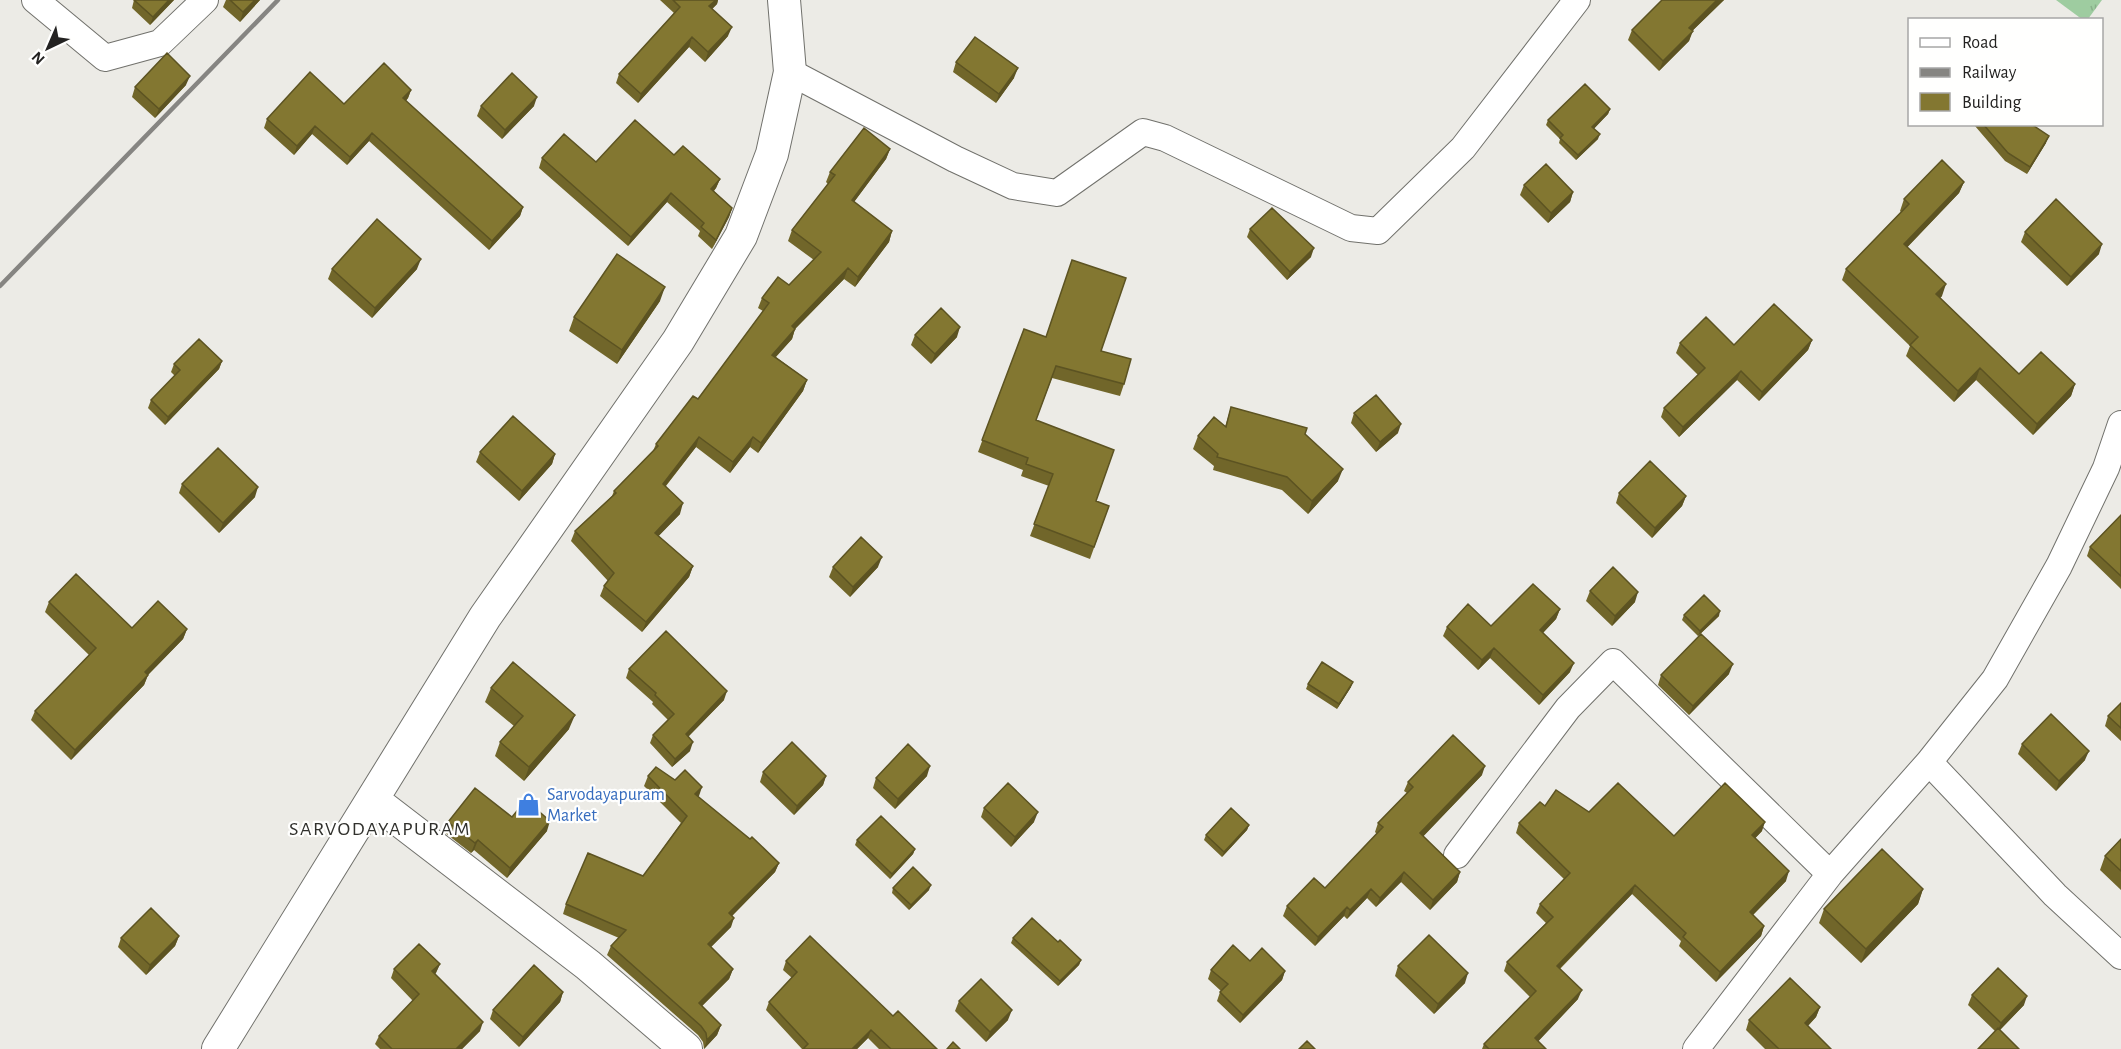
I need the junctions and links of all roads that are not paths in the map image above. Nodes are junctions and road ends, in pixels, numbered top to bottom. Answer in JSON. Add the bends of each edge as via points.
{"nodes":[{"id":1,"x":34,"y":0,"type":"edge"},
{"id":2,"x":205,"y":0,"type":"edge"},
{"id":3,"x":784,"y":0,"type":"edge"},
{"id":4,"x":1577,"y":0,"type":"edge"},
{"id":5,"x":790,"y":72,"type":"junction"},
{"id":6,"x":2121,"y":424,"type":"edge"},
{"id":7,"x":1929,"y":762,"type":"junction"},
{"id":8,"x":373,"y":800,"type":"junction"},
{"id":9,"x":1457,"y":855,"type":"dead end"},
{"id":10,"x":1830,"y":874,"type":"junction"},
{"id":11,"x":2121,"y":956,"type":"edge"},
{"id":12,"x":218,"y":1049,"type":"edge"},
{"id":13,"x":686,"y":1049,"type":"edge"},
{"id":14,"x":1696,"y":1049,"type":"edge"}],
"edges":[{"from":1,"to":2,"type":"street","via":[[105,58],[160,43]]},
{"from":3,"to":5,"type":"street"},
{"from":4,"to":5,"type":"street","via":[[1463,148],[1378,231],[1351,228],[1165,138],[1143,132],[1057,193],[1013,186]]},
{"from":5,"to":8,"type":"street","via":[[772,154],[741,236],[678,341],[485,617]]},
{"from":6,"to":7,"type":"street","via":[[2106,468],[2059,566],[1995,679]]},
{"from":7,"to":10,"type":"street"},
{"from":7,"to":11,"type":"street","via":[[2055,896]]},
{"from":8,"to":12,"type":"street"},
{"from":8,"to":13,"type":"street","via":[[588,964]]},
{"from":9,"to":10,"type":"street","via":[[1568,708],[1613,662]]},
{"from":10,"to":14,"type":"street"}]}
